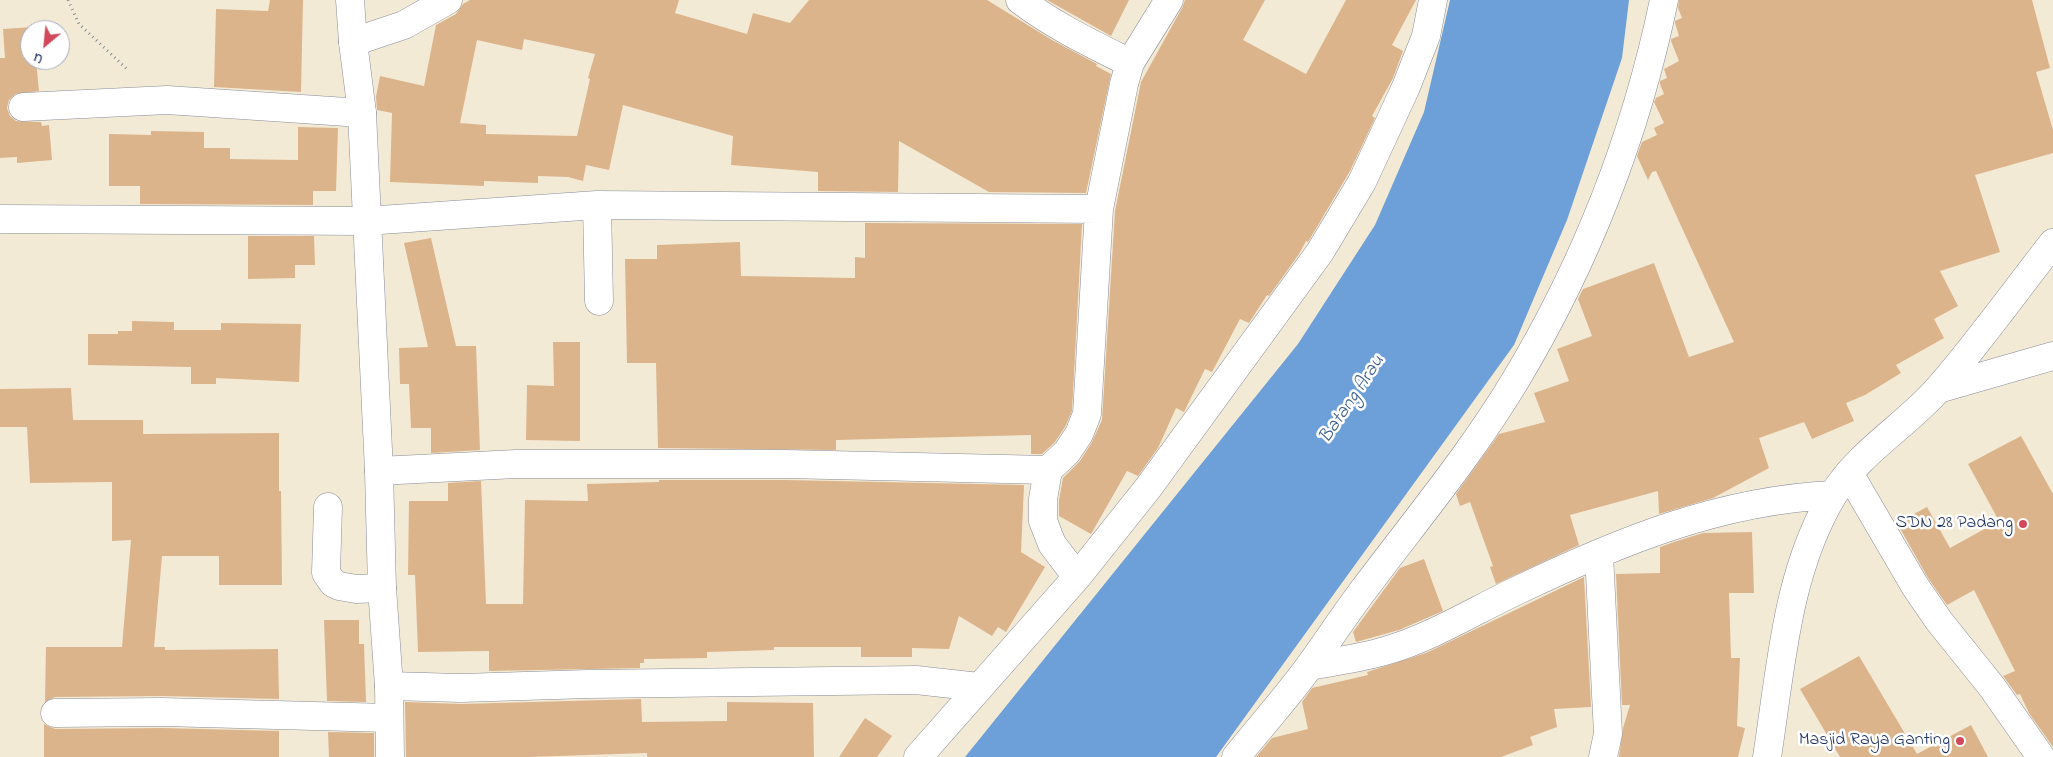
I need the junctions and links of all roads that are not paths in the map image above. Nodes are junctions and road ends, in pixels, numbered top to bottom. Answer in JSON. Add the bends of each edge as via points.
{"nodes":[{"id":1,"x":350,"y":0,"type":"edge"},
{"id":2,"x":448,"y":0,"type":"edge"},
{"id":3,"x":1020,"y":0,"type":"edge"},
{"id":4,"x":1169,"y":0,"type":"edge"},
{"id":5,"x":1433,"y":0,"type":"edge"},
{"id":6,"x":1664,"y":0,"type":"edge"},
{"id":7,"x":353,"y":42,"type":"junction"},
{"id":8,"x":1130,"y":63,"type":"junction"},
{"id":9,"x":23,"y":108,"type":"dead end"},
{"id":10,"x":362,"y":113,"type":"junction"},
{"id":11,"x":597,"y":204,"type":"junction"},
{"id":12,"x":1099,"y":209,"type":"junction"},
{"id":13,"x":0,"y":219,"type":"edge"},
{"id":14,"x":366,"y":221,"type":"junction"},
{"id":15,"x":2053,"y":243,"type":"edge"},
{"id":16,"x":599,"y":301,"type":"dead end"},
{"id":17,"x":2053,"y":356,"type":"edge"},
{"id":18,"x":1938,"y":389,"type":"junction"},
{"id":19,"x":1048,"y":470,"type":"junction"},
{"id":20,"x":379,"y":471,"type":"junction"},
{"id":21,"x":1849,"y":473,"type":"junction"},
{"id":22,"x":1832,"y":495,"type":"junction"},
{"id":23,"x":328,"y":507,"type":"dead end"},
{"id":24,"x":1599,"y":554,"type":"junction"},
{"id":25,"x":1078,"y":577,"type":"junction"},
{"id":26,"x":382,"y":588,"type":"junction"},
{"id":27,"x":1310,"y":666,"type":"junction"},
{"id":28,"x":389,"y":686,"type":"junction"},
{"id":29,"x":979,"y":687,"type":"junction"},
{"id":30,"x":55,"y":713,"type":"dead end"},
{"id":31,"x":389,"y":718,"type":"junction"},
{"id":32,"x":390,"y":757,"type":"edge"},
{"id":33,"x":918,"y":757,"type":"edge"},
{"id":34,"x":1236,"y":757,"type":"edge"},
{"id":35,"x":1603,"y":757,"type":"edge"},
{"id":36,"x":1767,"y":757,"type":"edge"},
{"id":37,"x":2041,"y":757,"type":"edge"}],
"edges":[{"from":1,"to":7,"type":"street"},
{"from":2,"to":7,"type":"street","via":[[404,25]]},
{"from":3,"to":8,"type":"street","via":[[1062,28]]},
{"from":4,"to":8,"type":"street"},
{"from":5,"to":25,"type":"street","via":[[1426,36],[1402,95],[1362,182],[1320,252],[1148,488]]},
{"from":6,"to":27,"type":"street","via":[[1638,105],[1620,160],[1589,239],[1555,310],[1514,382],[1472,445]]},
{"from":7,"to":10,"type":"street"},
{"from":8,"to":12,"type":"street"},
{"from":9,"to":10,"type":"street","via":[[160,101]]},
{"from":10,"to":14,"type":"street"},
{"from":11,"to":12,"type":"street"},
{"from":11,"to":14,"type":"street"},
{"from":11,"to":16,"type":"street"},
{"from":12,"to":19,"type":"street","via":[[1087,414],[1071,446]]},
{"from":13,"to":14,"type":"street"},
{"from":14,"to":20,"type":"street"},
{"from":15,"to":18,"type":"street"},
{"from":17,"to":18,"type":"street"},
{"from":18,"to":21,"type":"street"},
{"from":19,"to":20,"type":"street","via":[[785,464],[546,464]]},
{"from":19,"to":25,"type":"street","via":[[1043,521],[1052,544]]},
{"from":20,"to":26,"type":"street"},
{"from":21,"to":22,"type":"street"},
{"from":21,"to":37,"type":"street","via":[[1915,586]]},
{"from":22,"to":24,"type":"street","via":[[1795,497],[1726,510],[1640,536]]},
{"from":22,"to":36,"type":"street","via":[[1796,583]]},
{"from":23,"to":26,"type":"street","via":[[326,573],[339,586]]},
{"from":24,"to":27,"type":"street","via":[[1409,643],[1365,656]]},
{"from":24,"to":35,"type":"street","via":[[1608,734]]},
{"from":25,"to":29,"type":"street"},
{"from":26,"to":28,"type":"street"},
{"from":27,"to":34,"type":"street"},
{"from":28,"to":29,"type":"street","via":[[461,688],[916,680]]},
{"from":28,"to":31,"type":"street"},
{"from":29,"to":33,"type":"street"},
{"from":30,"to":31,"type":"street","via":[[162,712]]},
{"from":31,"to":32,"type":"street"}]}
